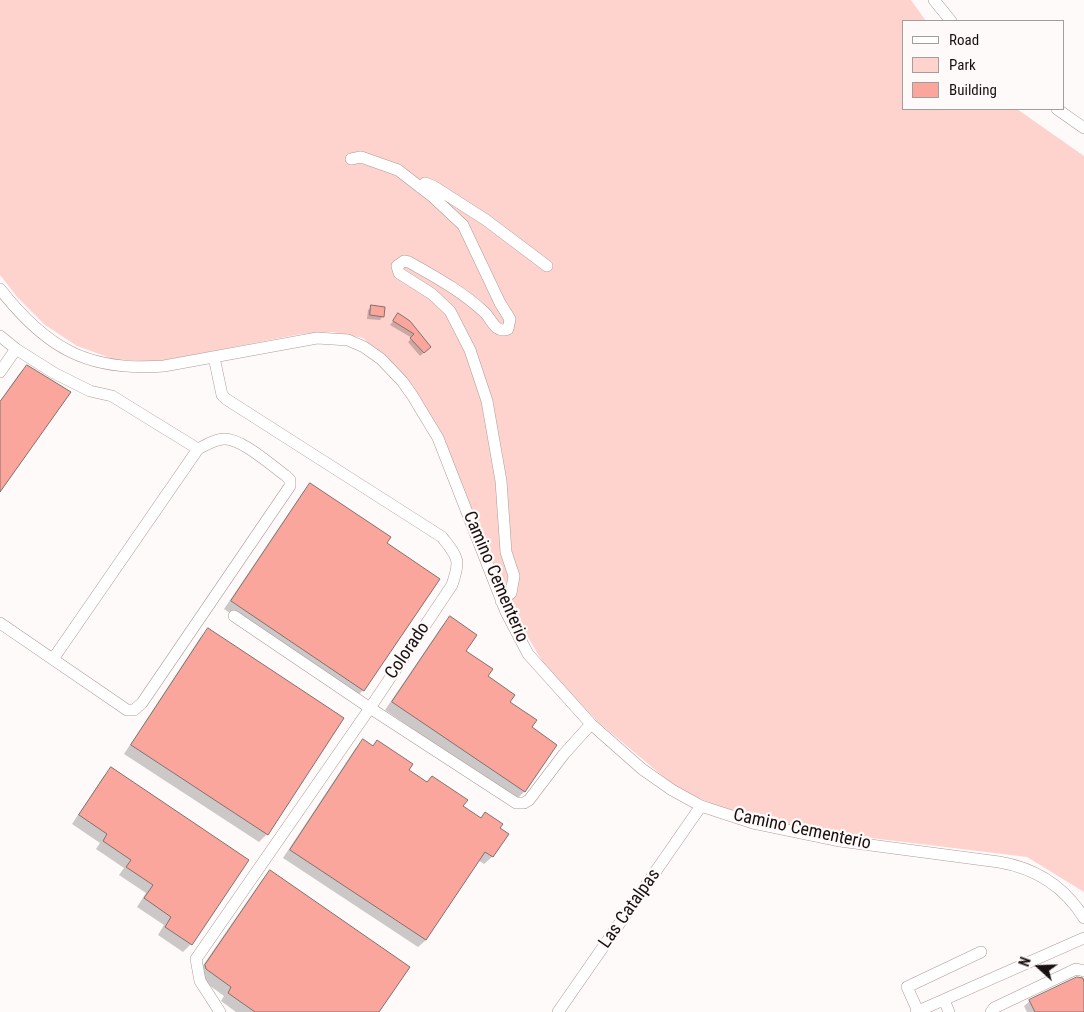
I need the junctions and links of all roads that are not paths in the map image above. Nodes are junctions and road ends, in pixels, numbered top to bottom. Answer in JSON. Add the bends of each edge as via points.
{"nodes":[{"id":1,"x":934,"y":0,"type":"edge"},
{"id":2,"x":950,"y":20,"type":"edge"},
{"id":3,"x":1058,"y":110,"type":"edge"},
{"id":4,"x":1084,"y":128,"type":"edge"},
{"id":5,"x":350,"y":159,"type":"dead end"},
{"id":6,"x":420,"y":187,"type":"junction"},
{"id":7,"x":547,"y":266,"type":"dead end"},
{"id":8,"x":0,"y":289,"type":"edge"},
{"id":9,"x":0,"y":336,"type":"edge"},
{"id":10,"x":16,"y":349,"type":"junction"},
{"id":11,"x":214,"y":357,"type":"junction"},
{"id":12,"x":0,"y":372,"type":"edge"},
{"id":13,"x":198,"y":449,"type":"junction"},
{"id":14,"x":501,"y":601,"type":"junction"},
{"id":15,"x":234,"y":616,"type":"dead end"},
{"id":16,"x":0,"y":623,"type":"edge"},
{"id":17,"x":53,"y":659,"type":"junction"},
{"id":18,"x":370,"y":708,"type":"junction"},
{"id":19,"x":591,"y":724,"type":"junction"},
{"id":20,"x":701,"y":806,"type":"junction"},
{"id":21,"x":1079,"y":904,"type":"edge"},
{"id":22,"x":1084,"y":918,"type":"edge"},
{"id":23,"x":1084,"y":938,"type":"edge"},
{"id":24,"x":982,"y":952,"type":"dead end"},
{"id":25,"x":1084,"y":971,"type":"edge"},
{"id":26,"x":944,"y":1000,"type":"junction"},
{"id":27,"x":220,"y":1012,"type":"edge"},
{"id":28,"x":558,"y":1012,"type":"edge"},
{"id":29,"x":917,"y":1012,"type":"edge"},
{"id":30,"x":949,"y":1012,"type":"edge"},
{"id":31,"x":992,"y":1012,"type":"edge"}],
"edges":[{"from":1,"to":2,"type":"street"},
{"from":3,"to":4,"type":"street"},
{"from":5,"to":6,"type":"street","via":[[361,157],[398,170]]},
{"from":6,"to":7,"type":"street","via":[[425,183],[433,186],[486,220]]},
{"from":6,"to":14,"type":"street","via":[[462,225],[510,319],[508,329],[498,330],[487,314],[465,294],[409,262],[404,261],[397,266],[399,273],[432,294],[450,311],[470,350],[487,401],[501,481],[506,552],[514,576],[510,593]]},
{"from":8,"to":11,"type":"street","name":"Camino Cementerio","via":[[43,334],[63,348],[90,360],[114,366],[146,368]]},
{"from":9,"to":10,"type":"street"},
{"from":10,"to":12,"type":"street"},
{"from":10,"to":13,"type":"street","via":[[90,391],[112,396]]},
{"from":11,"to":14,"type":"street","name":"Camino Cementerio","via":[[328,338],[356,343],[381,359],[412,395],[438,438]]},
{"from":11,"to":18,"type":"street","name":"Colorado","via":[[222,395],[226,399],[442,537],[457,557],[458,569],[452,585]]},
{"from":13,"to":17,"type":"street"},
{"from":13,"to":17,"type":"street","via":[[225,439],[238,442],[286,476],[290,486],[142,703],[134,710],[127,710]]},
{"from":14,"to":19,"type":"street","name":"Camino Cementerio","via":[[528,654]]},
{"from":15,"to":18,"type":"street"},
{"from":16,"to":17,"type":"street"},
{"from":18,"to":19,"type":"street","via":[[516,803],[529,800]]},
{"from":18,"to":27,"type":"street","name":"Colorado","via":[[196,959],[200,981]]},
{"from":19,"to":20,"type":"street","name":"Camino Cementerio","via":[[657,780]]},
{"from":20,"to":21,"type":"street","name":"Camino Cementerio","via":[[753,823],[840,841],[1010,864],[1042,876]]},
{"from":20,"to":28,"type":"street","name":"Las Catalpas"},
{"from":21,"to":22,"type":"street","name":"Camino Cementerio"},
{"from":23,"to":26,"type":"street"},
{"from":24,"to":29,"type":"street","via":[[907,987]]},
{"from":25,"to":31,"type":"street","via":[[1076,969],[994,1008]]},
{"from":26,"to":29,"type":"street"},
{"from":26,"to":30,"type":"street"}]}
